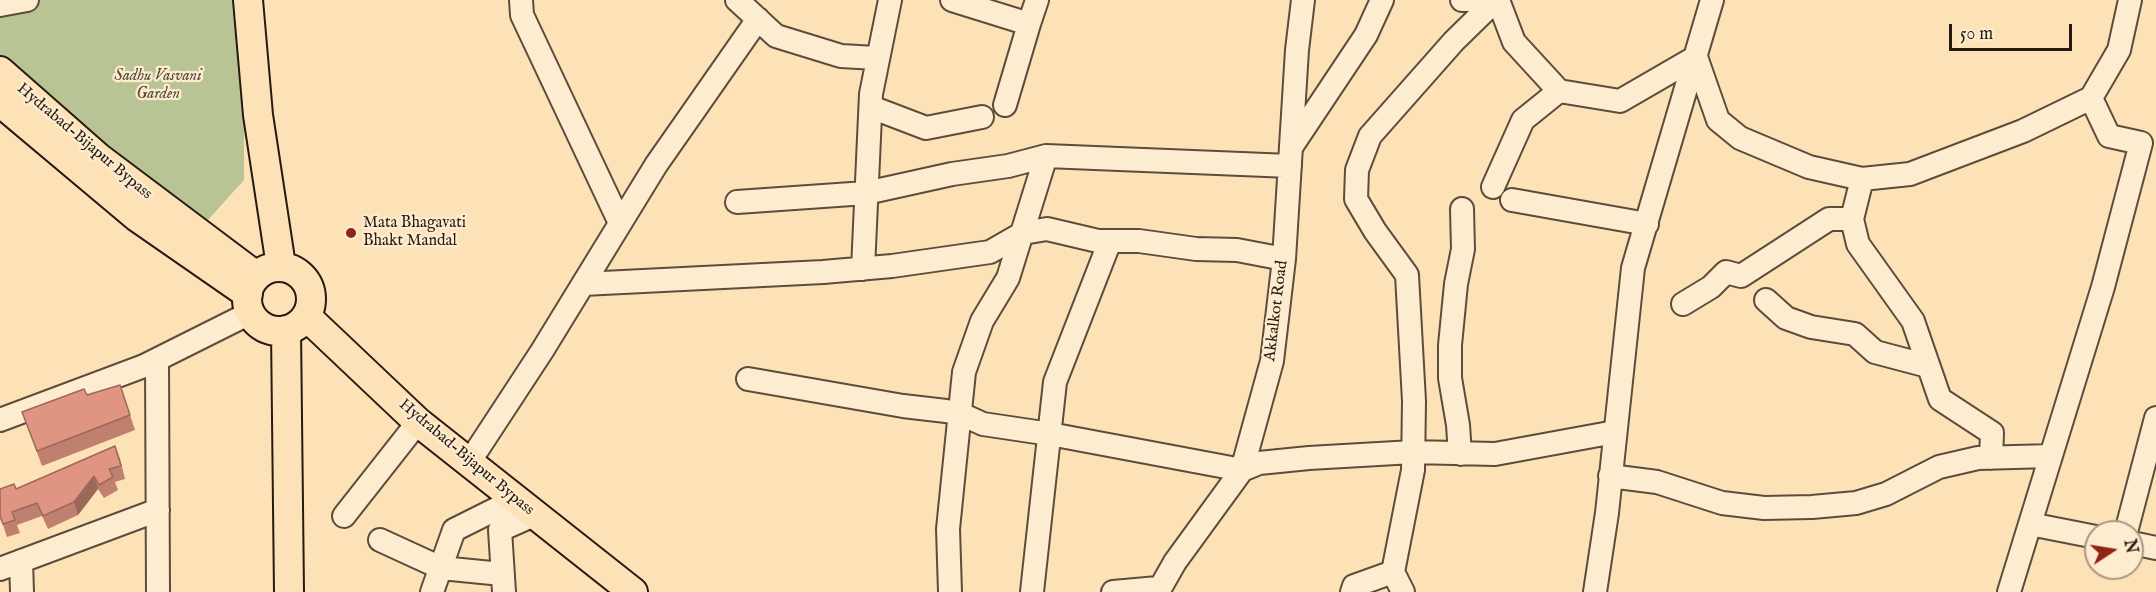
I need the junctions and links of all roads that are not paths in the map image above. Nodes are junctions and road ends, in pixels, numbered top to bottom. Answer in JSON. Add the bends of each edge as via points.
{"nodes":[{"id":1,"x":27,"y":0,"type":"edge"},
{"id":2,"x":248,"y":0,"type":"edge"},
{"id":3,"x":521,"y":0,"type":"edge"},
{"id":4,"x":736,"y":0,"type":"edge"},
{"id":5,"x":890,"y":0,"type":"edge"},
{"id":6,"x":952,"y":0,"type":"edge"},
{"id":7,"x":1037,"y":0,"type":"edge"},
{"id":8,"x":1303,"y":0,"type":"edge"},
{"id":9,"x":1382,"y":0,"type":"edge"},
{"id":10,"x":1462,"y":0,"type":"edge"},
{"id":11,"x":1479,"y":0,"type":"edge"},
{"id":12,"x":1497,"y":0,"type":"edge"},
{"id":13,"x":1712,"y":0,"type":"edge"},
{"id":14,"x":2130,"y":0,"type":"edge"},
{"id":15,"x":976,"y":4,"type":"edge"},
{"id":16,"x":0,"y":5,"type":"edge"},
{"id":17,"x":758,"y":19,"type":"junction"},
{"id":18,"x":1029,"y":24,"type":"junction"},
{"id":19,"x":1696,"y":57,"type":"junction"},
{"id":20,"x":876,"y":58,"type":"junction"},
{"id":21,"x":0,"y":71,"type":"edge"},
{"id":22,"x":1559,"y":91,"type":"junction"},
{"id":23,"x":2091,"y":98,"type":"junction"},
{"id":24,"x":0,"y":102,"type":"edge"},
{"id":25,"x":1005,"y":105,"type":"dead end"},
{"id":26,"x":871,"y":107,"type":"junction"},
{"id":27,"x":982,"y":117,"type":"dead end"},
{"id":28,"x":1046,"y":156,"type":"junction"},
{"id":29,"x":1291,"y":156,"type":"junction"},
{"id":30,"x":1862,"y":178,"type":"junction"},
{"id":31,"x":1493,"y":187,"type":"dead end"},
{"id":32,"x":866,"y":193,"type":"junction"},
{"id":33,"x":1512,"y":200,"type":"dead end"},
{"id":34,"x":737,"y":202,"type":"dead end"},
{"id":35,"x":1462,"y":209,"type":"dead end"},
{"id":36,"x":1852,"y":219,"type":"junction"},
{"id":37,"x":620,"y":223,"type":"junction"},
{"id":38,"x":1647,"y":224,"type":"junction"},
{"id":39,"x":1023,"y":233,"type":"junction"},
{"id":40,"x":1110,"y":241,"type":"junction"},
{"id":41,"x":1284,"y":259,"type":"junction"},
{"id":42,"x":863,"y":268,"type":"junction"},
{"id":43,"x":583,"y":284,"type":"junction"},
{"id":44,"x":259,"y":287,"type":"junction"},
{"id":45,"x":1766,"y":300,"type":"dead end"},
{"id":46,"x":1683,"y":304,"type":"dead end"},
{"id":47,"x":296,"y":323,"type":"junction"},
{"id":48,"x":157,"y":360,"type":"junction"},
{"id":49,"x":1928,"y":366,"type":"junction"},
{"id":50,"x":748,"y":379,"type":"dead end"},
{"id":51,"x":961,"y":414,"type":"junction"},
{"id":52,"x":2156,"y":418,"type":"edge"},
{"id":53,"x":0,"y":420,"type":"edge"},
{"id":54,"x":418,"y":422,"type":"junction"},
{"id":55,"x":1615,"y":432,"type":"junction"},
{"id":56,"x":1050,"y":434,"type":"junction"},
{"id":57,"x":1413,"y":452,"type":"junction"},
{"id":58,"x":1460,"y":454,"type":"junction"},
{"id":59,"x":2051,"y":456,"type":"junction"},
{"id":60,"x":1991,"y":458,"type":"junction"},
{"id":61,"x":468,"y":464,"type":"junction"},
{"id":62,"x":1242,"y":470,"type":"junction"},
{"id":63,"x":1611,"y":476,"type":"junction"},
{"id":64,"x":524,"y":507,"type":"junction"},
{"id":65,"x":158,"y":510,"type":"junction"},
{"id":66,"x":344,"y":516,"type":"dead end"},
{"id":67,"x":2129,"y":520,"type":"edge"},
{"id":68,"x":2030,"y":525,"type":"junction"},
{"id":69,"x":2084,"y":535,"type":"edge"},
{"id":70,"x":380,"y":540,"type":"dead end"},
{"id":71,"x":10,"y":565,"type":"edge"},
{"id":72,"x":441,"y":567,"type":"junction"},
{"id":73,"x":1398,"y":582,"type":"edge"},
{"id":74,"x":503,"y":583,"type":"edge"},
{"id":75,"x":1158,"y":590,"type":"edge"},
{"id":76,"x":22,"y":592,"type":"edge"},
{"id":77,"x":158,"y":592,"type":"edge"},
{"id":78,"x":289,"y":592,"type":"edge"},
{"id":79,"x":432,"y":592,"type":"edge"},
{"id":80,"x":633,"y":592,"type":"edge"},
{"id":81,"x":950,"y":592,"type":"edge"},
{"id":82,"x":1032,"y":592,"type":"edge"},
{"id":83,"x":1113,"y":592,"type":"edge"},
{"id":84,"x":1352,"y":592,"type":"edge"},
{"id":85,"x":1595,"y":592,"type":"edge"},
{"id":86,"x":2009,"y":592,"type":"edge"}],
"edges":[{"from":1,"to":16,"type":"street"},
{"from":2,"to":44,"type":"main road","via":[[258,115]]},
{"from":3,"to":37,"type":"street","via":[[522,15]]},
{"from":4,"to":17,"type":"street"},
{"from":5,"to":20,"type":"street"},
{"from":6,"to":15,"type":"street"},
{"from":7,"to":18,"type":"street"},
{"from":8,"to":29,"type":"street","name":"Akkalkot Road"},
{"from":9,"to":29,"type":"street","via":[[1366,34]]},
{"from":10,"to":11,"type":"street"},
{"from":12,"to":22,"type":"street","via":[[1514,42]]},
{"from":12,"to":57,"type":"street","via":[[1454,40],[1370,136],[1357,170],[1356,199],[1407,275]]},
{"from":13,"to":19,"type":"street"},
{"from":14,"to":23,"type":"street","via":[[2119,50]]},
{"from":15,"to":18,"type":"street"},
{"from":17,"to":20,"type":"street","via":[[776,36],[841,56]]},
{"from":17,"to":37,"type":"street"},
{"from":18,"to":25,"type":"street"},
{"from":19,"to":22,"type":"street","via":[[1620,101]]},
{"from":19,"to":30,"type":"street","via":[[1718,120],[1740,138],[1809,167]]},
{"from":19,"to":38,"type":"street"},
{"from":20,"to":26,"type":"street"},
{"from":21,"to":44,"type":"main road","name":"Hydrabad-Bijapur Bypass","via":[[99,158]]},
{"from":22,"to":31,"type":"street","via":[[1523,120]]},
{"from":23,"to":30,"type":"street","via":[[2023,131],[1910,174]]},
{"from":23,"to":59,"type":"street","via":[[2109,136],[2141,143]]},
{"from":24,"to":44,"type":"main road","via":[[137,217]]},
{"from":26,"to":27,"type":"street","via":[[926,128]]},
{"from":26,"to":32,"type":"street"},
{"from":28,"to":29,"type":"street"},
{"from":28,"to":32,"type":"street"},
{"from":28,"to":39,"type":"street"},
{"from":29,"to":41,"type":"street","name":"Akkalkot Road"},
{"from":30,"to":36,"type":"street"},
{"from":32,"to":34,"type":"street"},
{"from":32,"to":42,"type":"street"},
{"from":33,"to":38,"type":"street"},
{"from":35,"to":58,"type":"street","via":[[1463,249],[1450,345],[1450,378]]},
{"from":36,"to":46,"type":"street","via":[[1829,219],[1741,276],[1726,272],[1711,287]]},
{"from":36,"to":49,"type":"street","via":[[1858,244],[1913,321]]},
{"from":37,"to":43,"type":"street"},
{"from":38,"to":55,"type":"street","via":[[1633,268]]},
{"from":39,"to":40,"type":"street","via":[[1047,229]]},
{"from":39,"to":42,"type":"street","via":[[990,252]]},
{"from":39,"to":51,"type":"street","via":[[1008,278],[982,321],[964,372]]},
{"from":40,"to":41,"type":"street","via":[[1237,250]]},
{"from":40,"to":56,"type":"street","via":[[1055,382]]},
{"from":41,"to":62,"type":"street","name":"Akkalkot Road","via":[[1272,361]]},
{"from":42,"to":43,"type":"street"},
{"from":43,"to":61,"type":"street"},
{"from":44,"to":47,"type":"main road","via":[[265,328]]},
{"from":44,"to":47,"type":"main road","via":[[292,269],[308,284],[310,306]]},
{"from":44,"to":48,"type":"street"},
{"from":45,"to":49,"type":"street","via":[[1786,318],[1811,327],[1856,334],[1875,352]]},
{"from":47,"to":54,"type":"main road","name":"Hydrabad-Bijapur Bypass"},
{"from":47,"to":78,"type":"main road"},
{"from":48,"to":53,"type":"street"},
{"from":48,"to":65,"type":"street"},
{"from":49,"to":60,"type":"street","via":[[1940,399],[1992,433]]},
{"from":50,"to":51,"type":"street"},
{"from":51,"to":56,"type":"street","via":[[983,424]]},
{"from":51,"to":81,"type":"street","via":[[948,529]]},
{"from":52,"to":67,"type":"street"},
{"from":54,"to":61,"type":"main road","name":"Hydrabad-Bijapur Bypass"},
{"from":54,"to":66,"type":"street"},
{"from":55,"to":58,"type":"street","via":[[1495,454]]},
{"from":55,"to":63,"type":"street"},
{"from":56,"to":62,"type":"street"},
{"from":56,"to":82,"type":"street"},
{"from":57,"to":58,"type":"street"},
{"from":57,"to":62,"type":"street","via":[[1259,463]]},
{"from":57,"to":73,"type":"street"},
{"from":59,"to":60,"type":"street"},
{"from":59,"to":68,"type":"street"},
{"from":60,"to":63,"type":"street","via":[[1939,467],[1886,494],[1857,503],[1812,507],[1764,508],[1722,503],[1657,482]]},
{"from":61,"to":64,"type":"main road","name":"Hydrabad-Bijapur Bypass"},
{"from":62,"to":75,"type":"street","name":"Akkalkot Road"},
{"from":63,"to":85,"type":"street"},
{"from":64,"to":72,"type":"street","via":[[454,530]]},
{"from":64,"to":74,"type":"street","via":[[500,530]]},
{"from":64,"to":80,"type":"main road","name":"Hydrabad-Bijapur Bypass"},
{"from":65,"to":71,"type":"street"},
{"from":65,"to":77,"type":"street"},
{"from":68,"to":69,"type":"street"},
{"from":68,"to":86,"type":"street"},
{"from":70,"to":72,"type":"street"},
{"from":71,"to":76,"type":"street"},
{"from":72,"to":74,"type":"street"},
{"from":72,"to":79,"type":"street"},
{"from":73,"to":84,"type":"street","via":[[1354,586]]},
{"from":75,"to":83,"type":"street"}]}
